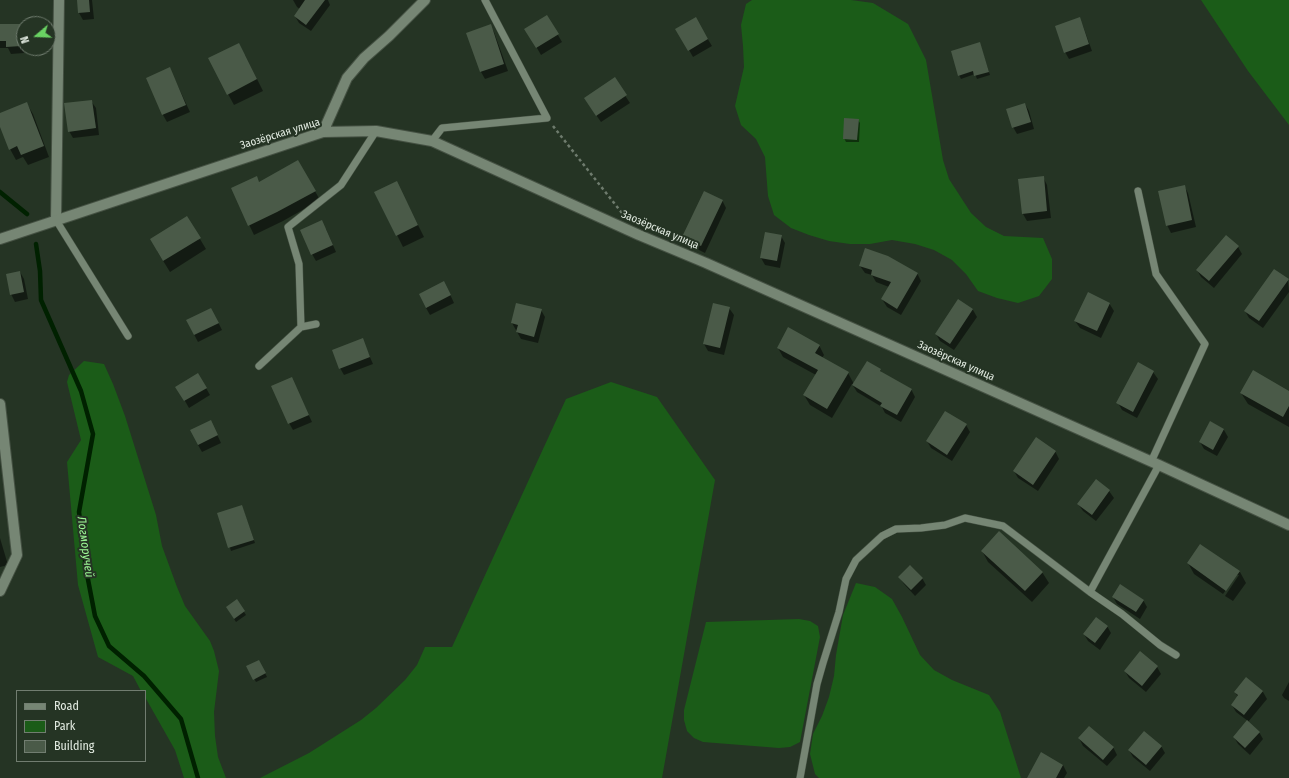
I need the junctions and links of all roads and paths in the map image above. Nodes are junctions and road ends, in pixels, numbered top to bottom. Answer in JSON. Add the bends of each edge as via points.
{"nodes":[{"id":1,"x":59,"y":0,"type":"edge"},
{"id":2,"x":425,"y":0,"type":"edge"},
{"id":3,"x":485,"y":0,"type":"edge"},
{"id":4,"x":547,"y":118,"type":"junction"},
{"id":5,"x":376,"y":131,"type":"junction"},
{"id":6,"x":323,"y":132,"type":"junction"},
{"id":7,"x":432,"y":141,"type":"junction"},
{"id":8,"x":1138,"y":191,"type":"dead end"},
{"id":9,"x":625,"y":217,"type":"dead end"},
{"id":10,"x":56,"y":220,"type":"junction"},
{"id":11,"x":0,"y":239,"type":"edge"},
{"id":12,"x":316,"y":324,"type":"dead end"},
{"id":13,"x":301,"y":327,"type":"junction"},
{"id":14,"x":128,"y":336,"type":"dead end"},
{"id":15,"x":259,"y":366,"type":"dead end"},
{"id":16,"x":0,"y":404,"type":"edge"},
{"id":17,"x":1155,"y":463,"type":"junction"},
{"id":18,"x":1289,"y":525,"type":"edge"},
{"id":19,"x":0,"y":592,"type":"edge"},
{"id":20,"x":1090,"y":592,"type":"junction"},
{"id":21,"x":1176,"y":655,"type":"dead end"},
{"id":22,"x":800,"y":778,"type":"edge"}],
"edges":[{"from":1,"to":10,"type":"street"},
{"from":2,"to":6,"type":"street","via":[[364,58],[347,78]]},
{"from":3,"to":4,"type":"lane"},
{"from":4,"to":7,"type":"lane","via":[[442,128]]},
{"from":4,"to":9,"type":"path"},
{"from":5,"to":6,"type":"street","name":"Заозёрская улица"},
{"from":5,"to":7,"type":"street","name":"Заозёрская улица"},
{"from":5,"to":13,"type":"lane","via":[[341,185],[288,227],[299,264]]},
{"from":6,"to":10,"type":"street","name":"Заозёрская улица"},
{"from":7,"to":17,"type":"street","name":"Заозёрская улица"},
{"from":8,"to":17,"type":"lane","via":[[1156,274],[1205,344]]},
{"from":10,"to":11,"type":"street","name":"Заозёрская улица"},
{"from":10,"to":14,"type":"lane"},
{"from":12,"to":13,"type":"lane"},
{"from":13,"to":15,"type":"lane"},
{"from":16,"to":19,"type":"street","via":[[17,555]]},
{"from":17,"to":18,"type":"street","name":"Заозёрская улица"},
{"from":17,"to":20,"type":"lane"},
{"from":20,"to":21,"type":"lane"},
{"from":20,"to":22,"type":"lane","via":[[1003,526],[965,518],[921,528],[896,529],[882,536],[856,560],[846,579],[839,612],[817,684]]}]}
